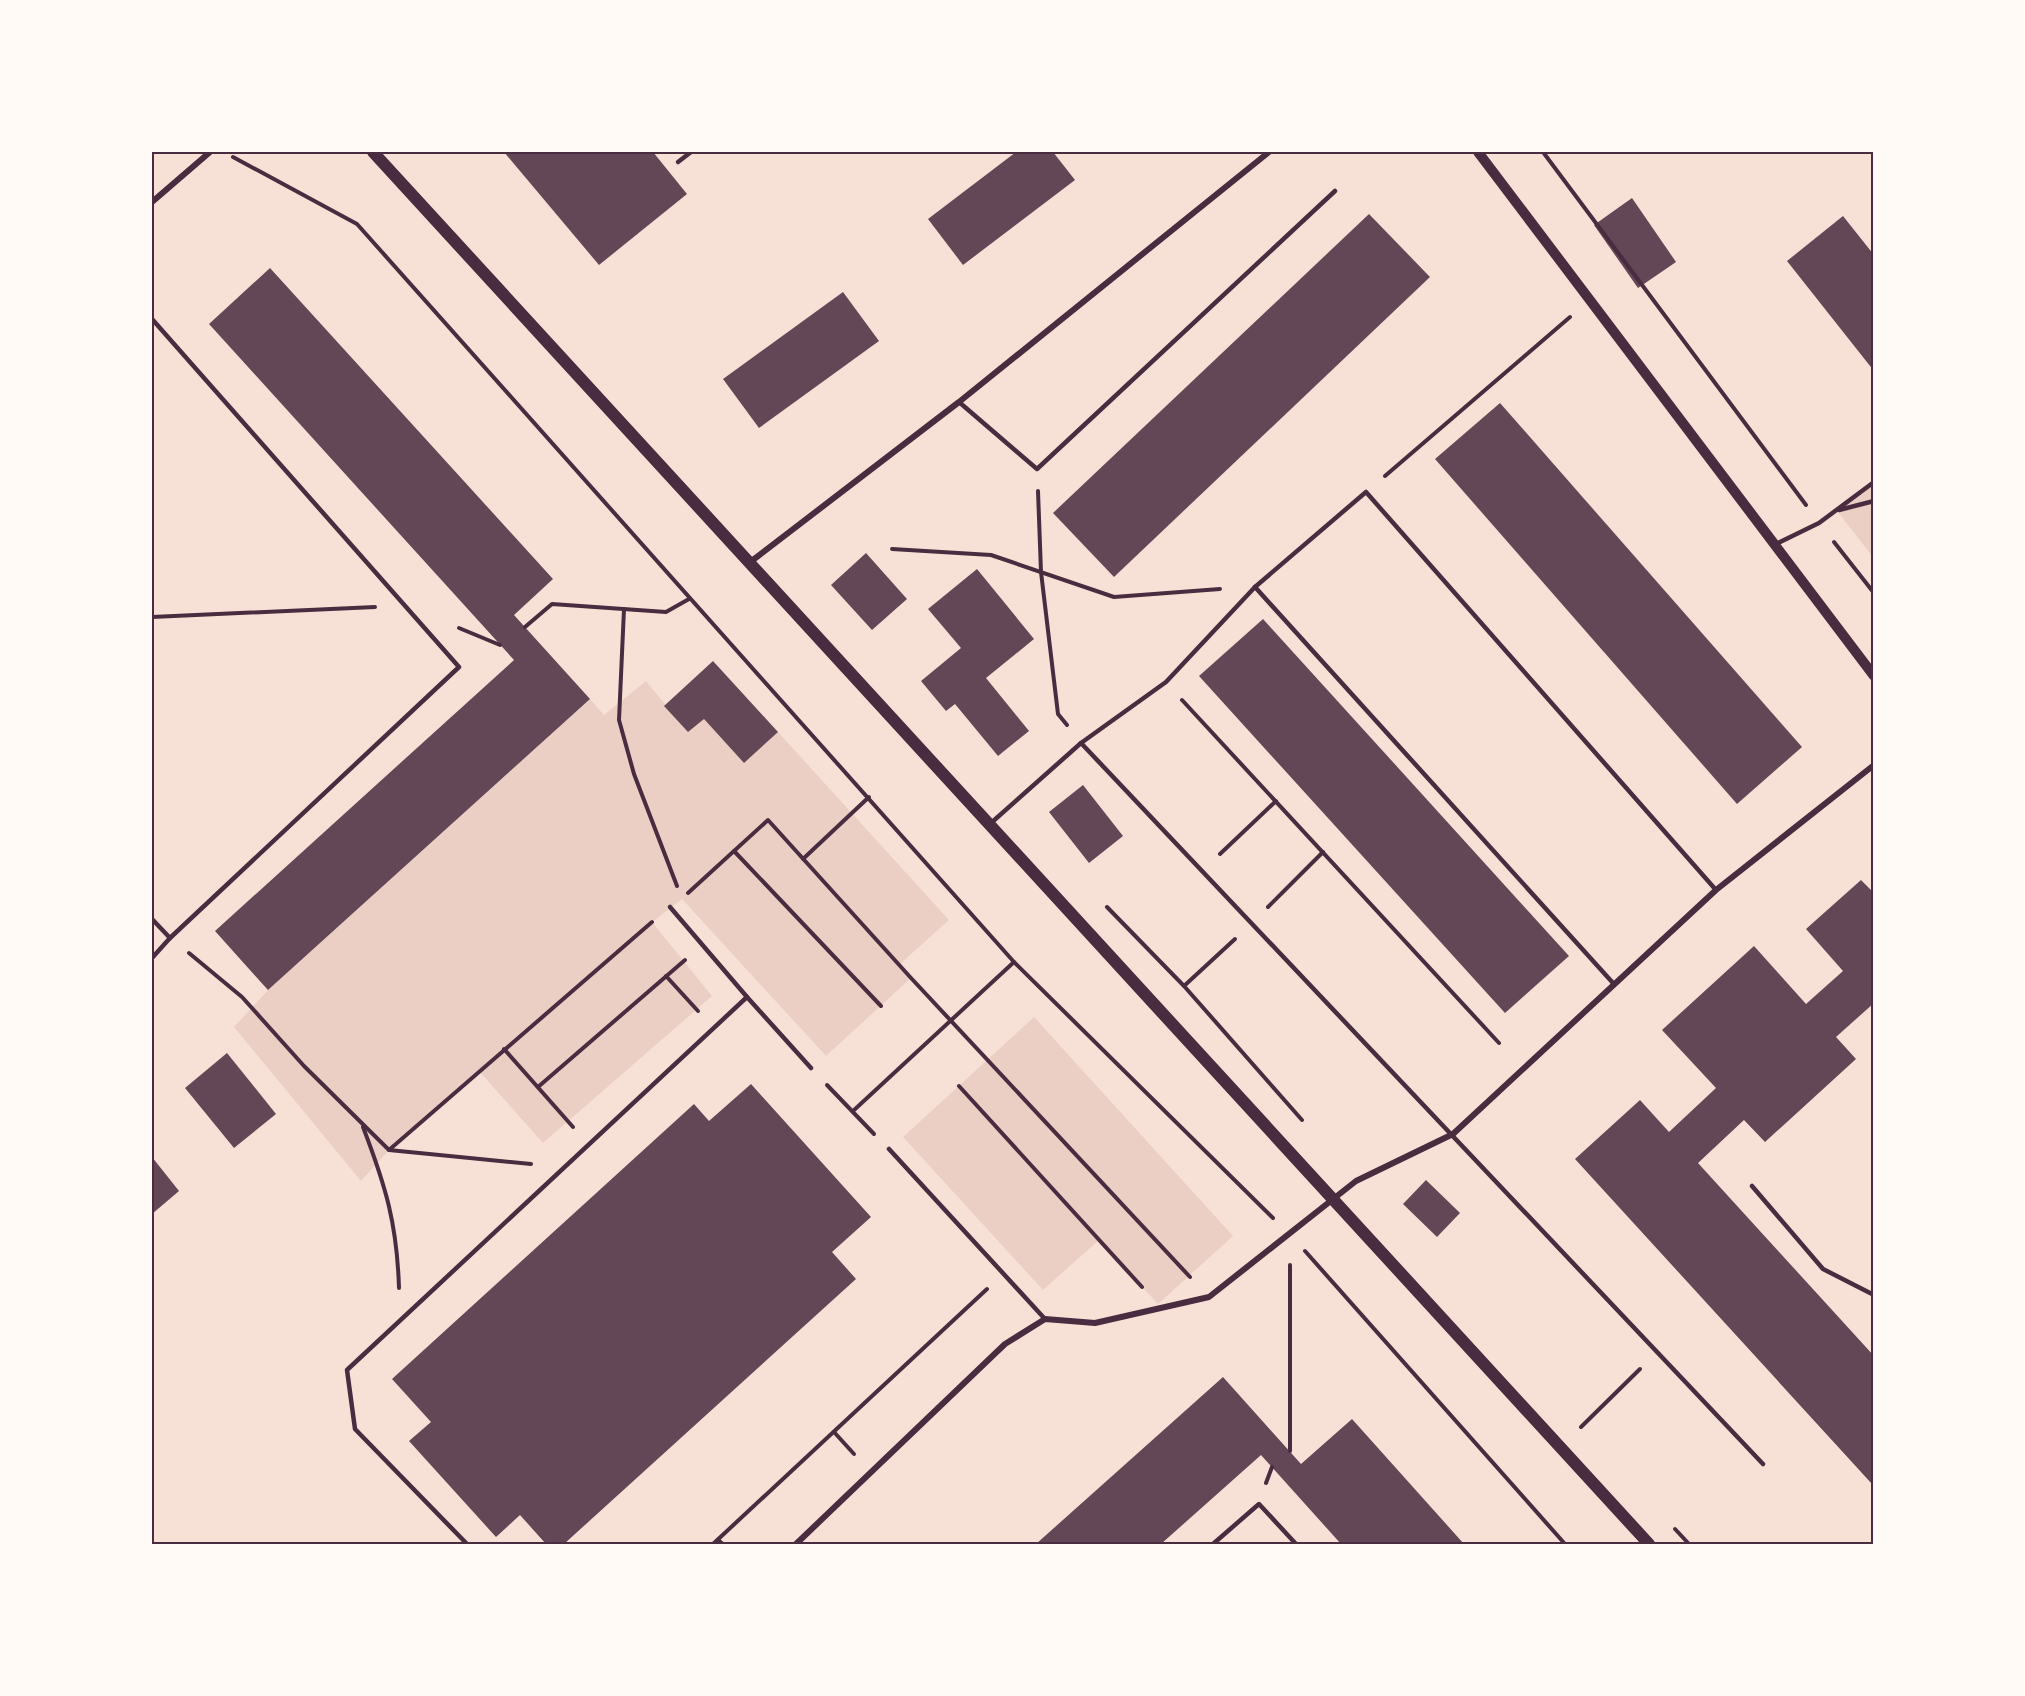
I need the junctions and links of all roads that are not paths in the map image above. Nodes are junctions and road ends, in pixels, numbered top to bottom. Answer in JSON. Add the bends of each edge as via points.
{"nodes":[{"id":1,"x":210,"y":152,"type":"edge"},
{"id":2,"x":373,"y":152,"type":"edge"},
{"id":3,"x":691,"y":152,"type":"edge"},
{"id":4,"x":1269,"y":152,"type":"edge"},
{"id":5,"x":1478,"y":152,"type":"edge"},
{"id":6,"x":678,"y":162,"type":"dead end"},
{"id":7,"x":1335,"y":191,"type":"dead end"},
{"id":8,"x":152,"y":202,"type":"edge"},
{"id":9,"x":152,"y":319,"type":"edge"},
{"id":10,"x":959,"y":402,"type":"junction"},
{"id":11,"x":1874,"y":482,"type":"edge"},
{"id":12,"x":1874,"y":501,"type":"edge"},
{"id":13,"x":1837,"y":511,"type":"junction"},
{"id":14,"x":1776,"y":544,"type":"junction"},
{"id":15,"x":749,"y":564,"type":"junction"},
{"id":16,"x":1255,"y":587,"type":"junction"},
{"id":17,"x":1874,"y":676,"type":"edge"},
{"id":18,"x":1081,"y":743,"type":"junction"},
{"id":19,"x":1874,"y":765,"type":"edge"},
{"id":20,"x":989,"y":825,"type":"junction"},
{"id":21,"x":1716,"y":890,"type":"junction"},
{"id":22,"x":670,"y":907,"type":"road end"},
{"id":23,"x":152,"y":919,"type":"edge"},
{"id":24,"x":170,"y":938,"type":"junction"},
{"id":25,"x":152,"y":958,"type":"edge"},
{"id":26,"x":1613,"y":983,"type":"junction"},
{"id":27,"x":747,"y":998,"type":"junction"},
{"id":28,"x":811,"y":1068,"type":"road end"},
{"id":29,"x":1453,"y":1134,"type":"junction"},
{"id":30,"x":889,"y":1149,"type":"road end"},
{"id":31,"x":1752,"y":1186,"type":"dead end"},
{"id":32,"x":1334,"y":1200,"type":"junction"},
{"id":33,"x":1874,"y":1295,"type":"edge"},
{"id":34,"x":1045,"y":1319,"type":"junction"},
{"id":35,"x":1763,"y":1464,"type":"dead end"},
{"id":36,"x":467,"y":1545,"type":"edge"},
{"id":37,"x":796,"y":1545,"type":"edge"},
{"id":38,"x":1213,"y":1545,"type":"edge"},
{"id":39,"x":1296,"y":1545,"type":"edge"},
{"id":40,"x":1649,"y":1545,"type":"edge"}],
"edges":[{"from":1,"to":8,"type":"street"},
{"from":2,"to":15,"type":"main road"},
{"from":3,"to":6,"type":"lane"},
{"from":4,"to":10,"type":"street"},
{"from":5,"to":14,"type":"street"},
{"from":7,"to":10,"type":"lane","via":[[1037,469]]},
{"from":9,"to":24,"type":"lane","via":[[459,667]]},
{"from":10,"to":15,"type":"street"},
{"from":11,"to":13,"type":"lane"},
{"from":12,"to":13,"type":"lane"},
{"from":13,"to":14,"type":"lane"},
{"from":14,"to":17,"type":"street"},
{"from":15,"to":20,"type":"main road"},
{"from":16,"to":18,"type":"lane","via":[[1166,682]]},
{"from":16,"to":21,"type":"lane","via":[[1366,492]]},
{"from":16,"to":26,"type":"lane"},
{"from":18,"to":20,"type":"lane"},
{"from":18,"to":29,"type":"lane"},
{"from":19,"to":21,"type":"street"},
{"from":20,"to":32,"type":"main road"},
{"from":21,"to":26,"type":"street"},
{"from":22,"to":27,"type":"lane"},
{"from":23,"to":24,"type":"lane"},
{"from":24,"to":25,"type":"lane"},
{"from":26,"to":29,"type":"street"},
{"from":27,"to":28,"type":"lane"},
{"from":27,"to":36,"type":"lane","via":[[347,1371],[355,1429]]},
{"from":29,"to":32,"type":"street","via":[[1356,1182]]},
{"from":29,"to":35,"type":"lane"},
{"from":30,"to":34,"type":"lane"},
{"from":31,"to":33,"type":"lane","via":[[1823,1269]]},
{"from":32,"to":34,"type":"street","via":[[1209,1297],[1095,1323]]},
{"from":32,"to":40,"type":"main road"},
{"from":34,"to":37,"type":"street","via":[[1005,1344]]},
{"from":38,"to":39,"type":"lane","via":[[1259,1504]]}]}
